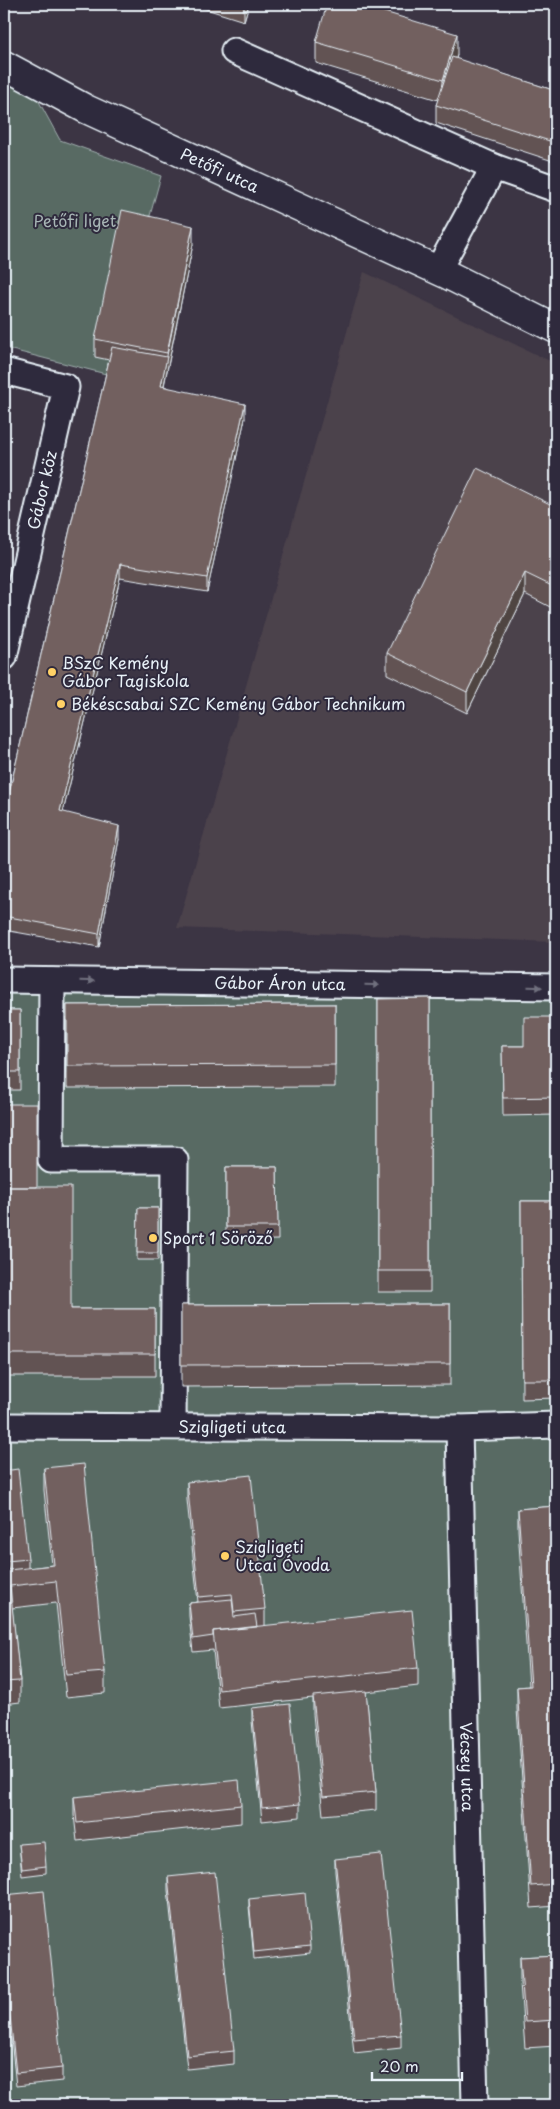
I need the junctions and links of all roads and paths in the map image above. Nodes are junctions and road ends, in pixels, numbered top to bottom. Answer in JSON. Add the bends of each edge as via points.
{"nodes":[{"id":1,"x":234,"y":51,"type":"dead end"},
{"id":2,"x":4,"y":66,"type":"edge"},
{"id":3,"x":494,"y":167,"type":"junction"},
{"id":4,"x":556,"y":189,"type":"edge"},
{"id":5,"x":438,"y":270,"type":"junction"},
{"id":6,"x":556,"y":329,"type":"edge"},
{"id":7,"x":4,"y":371,"type":"edge"},
{"id":8,"x":4,"y":656,"type":"edge"},
{"id":9,"x":4,"y":980,"type":"edge"},
{"id":10,"x":52,"y":981,"type":"junction"},
{"id":11,"x":556,"y":987,"type":"edge"},
{"id":12,"x":556,"y":1425,"type":"edge"},
{"id":13,"x":4,"y":1426,"type":"edge"},
{"id":14,"x":173,"y":1426,"type":"junction"},
{"id":15,"x":458,"y":1428,"type":"junction"},
{"id":16,"x":475,"y":2105,"type":"edge"}],
"edges":[{"from":1,"to":3,"type":"street"},
{"from":2,"to":5,"type":"main road","name":"Petőfi utca","via":[[86,109]]},
{"from":3,"to":4,"type":"street"},
{"from":3,"to":5,"type":"street"},
{"from":5,"to":6,"type":"main road","name":"Petőfi utca"},
{"from":7,"to":8,"type":"street","name":"Gábor köz","via":[[66,387]]},
{"from":9,"to":10,"type":"street","name":"Gábor Áron utca"},
{"from":10,"to":11,"type":"street","name":"Gábor Áron utca","one_way":true},
{"from":10,"to":14,"type":"street","via":[[51,1160],[175,1160]]},
{"from":12,"to":15,"type":"street","name":"Szigligeti utca"},
{"from":13,"to":14,"type":"street","name":"Szigligeti utca"},
{"from":14,"to":15,"type":"street","name":"Szigligeti utca"},
{"from":15,"to":16,"type":"street","name":"Vécsey utca"}]}
